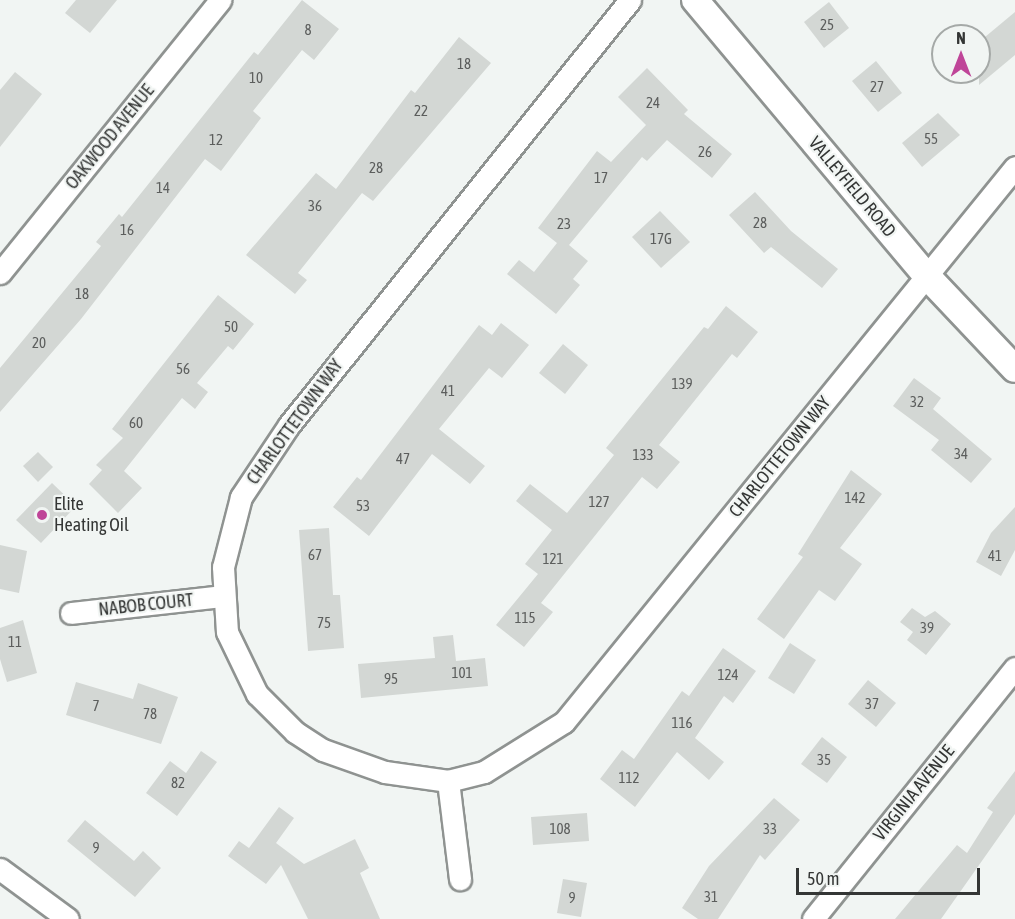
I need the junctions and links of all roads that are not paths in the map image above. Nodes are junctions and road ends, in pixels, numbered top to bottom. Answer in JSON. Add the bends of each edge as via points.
{"nodes":[{"id":1,"x":220,"y":0,"type":"edge"},
{"id":2,"x":630,"y":0,"type":"edge"},
{"id":3,"x":695,"y":0,"type":"edge"},
{"id":4,"x":1015,"y":166,"type":"edge"},
{"id":5,"x":0,"y":273,"type":"edge"},
{"id":6,"x":926,"y":275,"type":"junction"},
{"id":7,"x":1015,"y":369,"type":"edge"},
{"id":8,"x":222,"y":596,"type":"junction"},
{"id":9,"x":70,"y":613,"type":"dead end"},
{"id":10,"x":1015,"y":668,"type":"edge"},
{"id":11,"x":448,"y":781,"type":"junction"},
{"id":12,"x":0,"y":869,"type":"edge"},
{"id":13,"x":460,"y":879,"type":"dead end"},
{"id":14,"x":68,"y":919,"type":"edge"},
{"id":15,"x":813,"y":919,"type":"edge"}],
"edges":[{"from":1,"to":5,"type":"street","name":"OAKWOOD AVENUE"},
{"from":2,"to":8,"type":"street","name":"CHARLOTTETOWN WAY","via":[[260,465],[230,530]]},
{"from":3,"to":6,"type":"street","name":"VALLEYFIELD ROAD"},
{"from":4,"to":6,"type":"street","name":"CHARLOTTETOWN WAY"},
{"from":6,"to":7,"type":"street","name":"VALLEYFIELD ROAD"},
{"from":6,"to":11,"type":"street","name":"CHARLOTTETOWN WAY","via":[[564,722],[484,772]]},
{"from":8,"to":9,"type":"street","name":"NABOB COURT"},
{"from":8,"to":11,"type":"street","name":"CHARLOTTETOWN WAY","via":[[235,657],[257,694],[295,732],[358,764],[415,778]]},
{"from":10,"to":15,"type":"street","name":"VIRGINIA AVENUE"},
{"from":11,"to":13,"type":"street"},
{"from":12,"to":14,"type":"street"}]}
